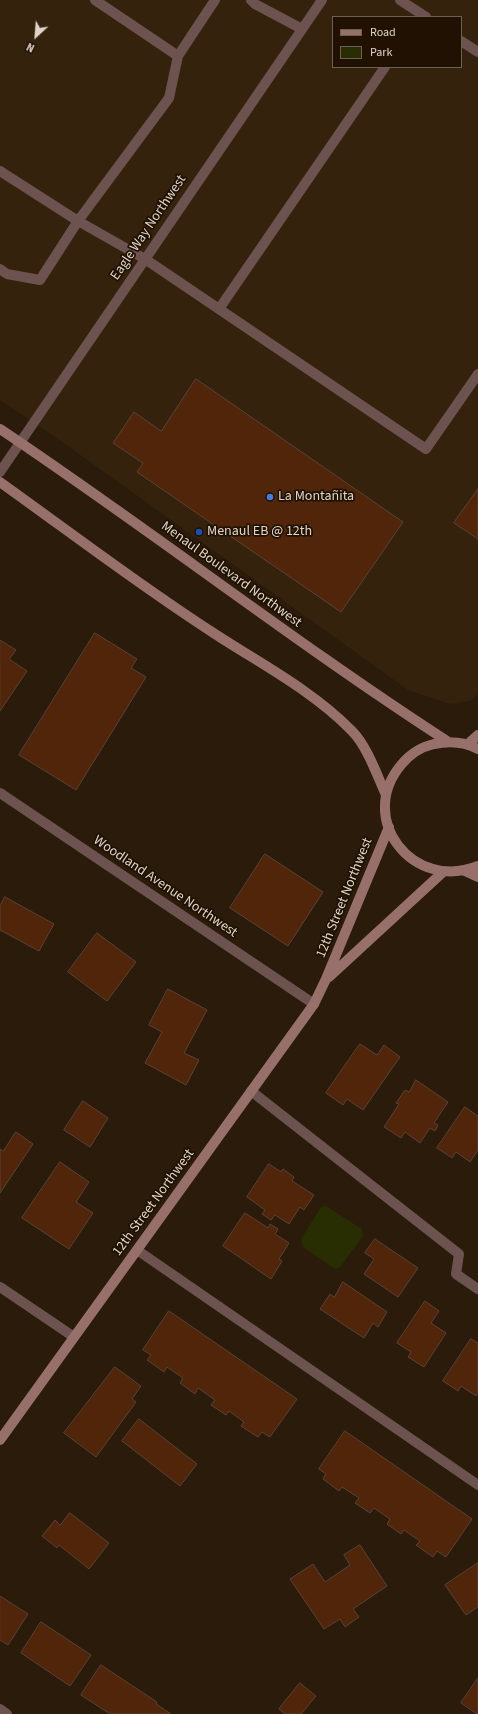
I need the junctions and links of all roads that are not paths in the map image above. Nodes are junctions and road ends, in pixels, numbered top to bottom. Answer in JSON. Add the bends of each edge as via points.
{"nodes":[{"id":1,"x":94,"y":0,"type":"edge"},
{"id":2,"x":215,"y":0,"type":"edge"},
{"id":3,"x":251,"y":0,"type":"edge"},
{"id":4,"x":322,"y":0,"type":"edge"},
{"id":5,"x":400,"y":0,"type":"edge"},
{"id":6,"x":422,"y":16,"type":"edge"},
{"id":7,"x":302,"y":29,"type":"junction"},
{"id":8,"x":462,"y":42,"type":"edge"},
{"id":9,"x":478,"y":52,"type":"edge"},
{"id":10,"x":178,"y":56,"type":"junction"},
{"id":11,"x":384,"y":68,"type":"edge"},
{"id":12,"x":0,"y":171,"type":"edge"},
{"id":13,"x":78,"y":221,"type":"junction"},
{"id":14,"x":145,"y":259,"type":"junction"},
{"id":15,"x":0,"y":269,"type":"edge"},
{"id":16,"x":219,"y":309,"type":"junction"},
{"id":17,"x":478,"y":374,"type":"edge"},
{"id":18,"x":0,"y":429,"type":"edge"},
{"id":19,"x":20,"y":443,"type":"junction"},
{"id":20,"x":0,"y":472,"type":"edge"},
{"id":21,"x":0,"y":482,"type":"edge"},
{"id":22,"x":478,"y":735,"type":"edge"},
{"id":23,"x":447,"y":741,"type":"junction"},
{"id":24,"x":468,"y":744,"type":"junction"},
{"id":25,"x":478,"y":748,"type":"edge"},
{"id":26,"x":0,"y":793,"type":"edge"},
{"id":27,"x":386,"y":795,"type":"junction"},
{"id":28,"x":389,"y":827,"type":"junction"},
{"id":29,"x":478,"y":866,"type":"edge"},
{"id":30,"x":465,"y":871,"type":"junction"},
{"id":31,"x":443,"y":872,"type":"junction"},
{"id":32,"x":478,"y":877,"type":"edge"},
{"id":33,"x":326,"y":979,"type":"junction"},
{"id":34,"x":314,"y":1004,"type":"junction"},
{"id":35,"x":251,"y":1091,"type":"junction"},
{"id":36,"x":137,"y":1250,"type":"junction"},
{"id":37,"x":0,"y":1287,"type":"edge"},
{"id":38,"x":478,"y":1289,"type":"edge"},
{"id":39,"x":74,"y":1337,"type":"junction"},
{"id":40,"x":0,"y":1440,"type":"edge"},
{"id":41,"x":478,"y":1485,"type":"edge"},
{"id":42,"x":0,"y":1709,"type":"edge"},
{"id":43,"x":7,"y":1714,"type":"edge"}],
"edges":[{"from":1,"to":10,"type":"street"},
{"from":2,"to":10,"type":"street"},
{"from":3,"to":7,"type":"street"},
{"from":4,"to":7,"type":"street","name":"Eagle Way Northwest"},
{"from":5,"to":6,"type":"street"},
{"from":7,"to":14,"type":"street","name":"Eagle Way Northwest"},
{"from":8,"to":9,"type":"street"},
{"from":10,"to":13,"type":"street","via":[[169,98]]},
{"from":11,"to":16,"type":"street"},
{"from":12,"to":13,"type":"street"},
{"from":13,"to":14,"type":"street"},
{"from":13,"to":15,"type":"street","via":[[40,280],[7,274]]},
{"from":14,"to":16,"type":"street"},
{"from":14,"to":19,"type":"street","name":"Eagle Way Northwest"},
{"from":16,"to":17,"type":"street","via":[[426,449]]},
{"from":18,"to":19,"type":"main road","name":"Menaul Boulevard Northwest"},
{"from":19,"to":20,"type":"street","name":"Eagle Way Northwest"},
{"from":19,"to":23,"type":"main road","name":"Menaul Boulevard Northwest","via":[[381,699]]},
{"from":21,"to":27,"type":"main road","via":[[205,628],[332,712],[354,732],[369,757]]},
{"from":22,"to":24,"type":"main road"},
{"from":23,"to":24,"type":"main road"},
{"from":23,"to":27,"type":"main road","via":[[426,746],[407,758],[394,773]]},
{"from":24,"to":25,"type":"main road"},
{"from":26,"to":34,"type":"street","name":"Woodland Avenue Northwest"},
{"from":27,"to":28,"type":"main road","via":[[385,816]]},
{"from":28,"to":31,"type":"main road","via":[[392,836],[405,854],[422,866]]},
{"from":28,"to":33,"type":"main road","name":"12th Street Northwest"},
{"from":29,"to":30,"type":"main road"},
{"from":30,"to":31,"type":"main road"},
{"from":30,"to":32,"type":"main road"},
{"from":31,"to":33,"type":"main road","name":"12th Street Northwest"},
{"from":33,"to":34,"type":"main road","name":"12th Street Northwest"},
{"from":34,"to":35,"type":"main road","name":"12th Street Northwest"},
{"from":35,"to":36,"type":"main road","name":"12th Street Northwest"},
{"from":35,"to":38,"type":"street","via":[[458,1254],[456,1274]]},
{"from":36,"to":39,"type":"main road","name":"12th Street Northwest"},
{"from":36,"to":41,"type":"street"},
{"from":37,"to":39,"type":"street"},
{"from":39,"to":40,"type":"main road","name":"12th Street Northwest"},
{"from":42,"to":43,"type":"street"}]}
